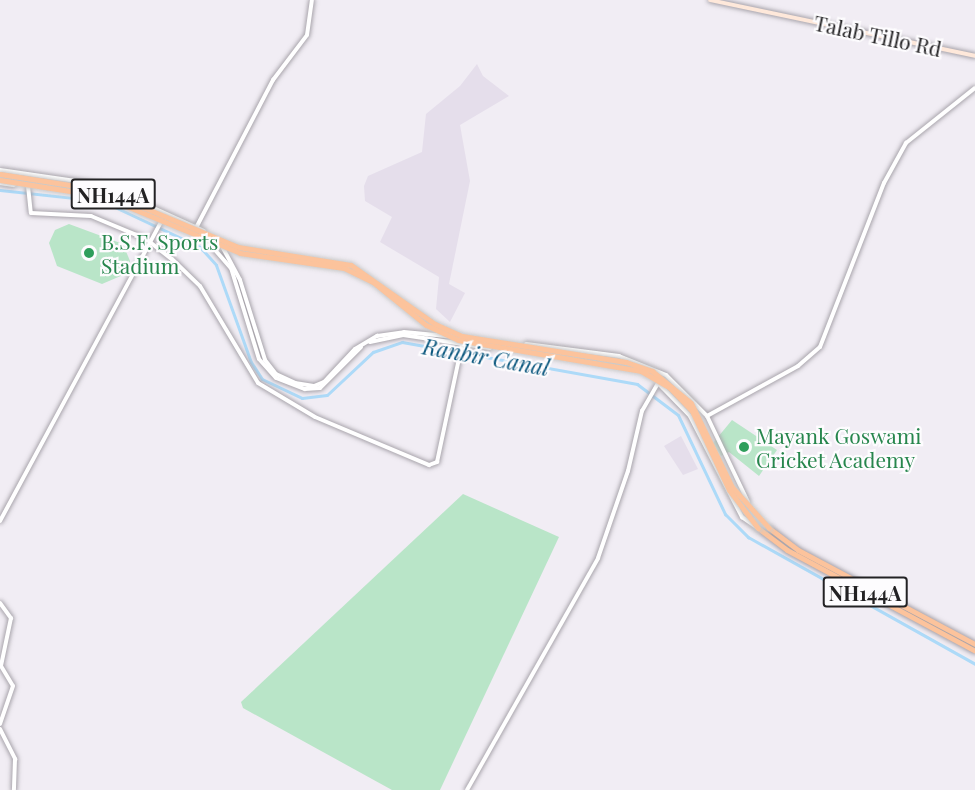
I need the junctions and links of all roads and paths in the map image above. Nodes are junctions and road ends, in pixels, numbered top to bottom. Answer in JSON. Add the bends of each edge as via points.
{"nodes":[{"id":1,"x":312,"y":0,"type":"edge"},
{"id":2,"x":710,"y":0,"type":"edge"},
{"id":3,"x":975,"y":56,"type":"edge"},
{"id":4,"x":975,"y":88,"type":"edge"},
{"id":5,"x":0,"y":170,"type":"edge"},
{"id":6,"x":0,"y":174,"type":"edge"},
{"id":7,"x":0,"y":181,"type":"edge"},
{"id":8,"x":29,"y":188,"type":"junction"},
{"id":9,"x":160,"y":223,"type":"junction"},
{"id":10,"x":197,"y":226,"type":"junction"},
{"id":11,"x":192,"y":236,"type":"junction"},
{"id":12,"x":151,"y":242,"type":"junction"},
{"id":13,"x":462,"y":347,"type":"junction"},
{"id":14,"x":657,"y":385,"type":"junction"},
{"id":15,"x":706,"y":416,"type":"junction"},
{"id":16,"x":0,"y":521,"type":"edge"},
{"id":17,"x":758,"y":528,"type":"junction"},
{"id":18,"x":769,"y":528,"type":"junction"},
{"id":19,"x":0,"y":603,"type":"edge"},
{"id":20,"x":975,"y":644,"type":"edge"},
{"id":21,"x":975,"y":651,"type":"edge"},
{"id":22,"x":0,"y":724,"type":"edge"},
{"id":23,"x":0,"y":729,"type":"edge"},
{"id":24,"x":14,"y":790,"type":"edge"},
{"id":25,"x":466,"y":790,"type":"edge"}],
"edges":[{"from":1,"to":10,"type":"street","via":[[308,35],[273,80]]},
{"from":2,"to":3,"type":"main road","name":"Talab Tillo Rd"},
{"from":4,"to":15,"type":"street","via":[[906,143],[884,183],[820,347],[798,366]]},
{"from":5,"to":10,"type":"street","via":[[103,185]]},
{"from":6,"to":18,"type":"highway","number":"NH144A","bridge":true,"via":[[102,190],[238,247],[341,262],[376,278],[435,324],[462,336],[626,362],[652,371],[691,403],[732,487]]},
{"from":7,"to":8,"type":"street"},
{"from":7,"to":17,"type":"highway","number":"NH144A","bridge":true,"via":[[102,196],[240,253],[344,268],[373,282],[426,325],[458,340],[641,371],[670,388],[692,411],[729,490]]},
{"from":8,"to":9,"type":"street","via":[[102,198]]},
{"from":8,"to":12,"type":"street","via":[[33,214],[85,215]]},
{"from":9,"to":11,"type":"street"},
{"from":9,"to":12,"type":"street"},
{"from":10,"to":11,"type":"street"},
{"from":10,"to":15,"type":"street","via":[[216,240],[234,264],[265,360],[273,371],[296,383],[314,386],[324,382],[355,350],[377,336],[430,334],[630,359],[675,382]]},
{"from":11,"to":13,"type":"street","via":[[215,246],[228,262],[261,363],[286,383],[309,389],[325,386],[361,348],[386,337]]},
{"from":12,"to":13,"type":"street","via":[[200,286],[258,383],[315,417],[429,465],[436,462]]},
{"from":12,"to":16,"type":"street"},
{"from":13,"to":14,"type":"street","via":[[623,367]]},
{"from":14,"to":17,"type":"street","via":[[690,416],[730,499],[744,520]]},
{"from":14,"to":25,"type":"street","via":[[649,399],[598,558]]},
{"from":15,"to":18,"type":"street","via":[[742,493]]},
{"from":17,"to":21,"type":"highway","number":"NH144A","via":[[788,550]]},
{"from":18,"to":20,"type":"highway","via":[[804,554]]},
{"from":19,"to":22,"type":"street","via":[[11,618],[1,666],[13,686]]},
{"from":23,"to":24,"type":"street","via":[[15,759]]}]}
